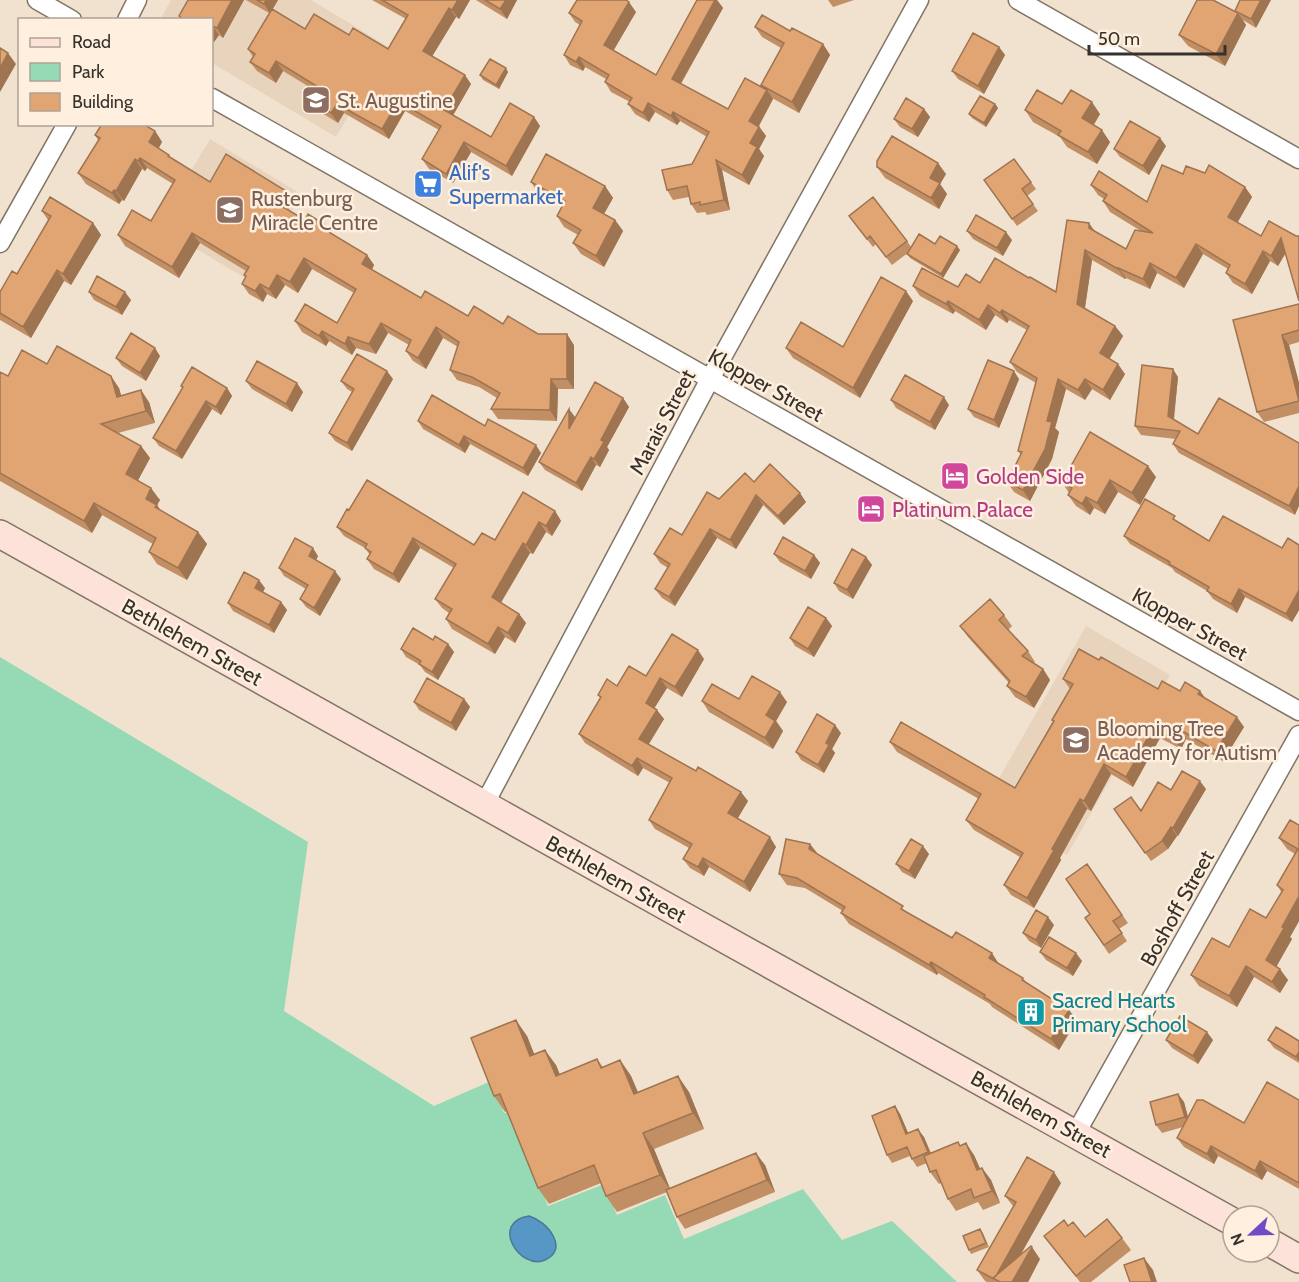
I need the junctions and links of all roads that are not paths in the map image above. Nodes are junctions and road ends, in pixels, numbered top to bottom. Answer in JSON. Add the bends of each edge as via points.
{"nodes":[{"id":1,"x":37,"y":0,"type":"edge"},
{"id":2,"x":137,"y":0,"type":"edge"},
{"id":3,"x":919,"y":0,"type":"edge"},
{"id":4,"x":1018,"y":0,"type":"edge"},
{"id":5,"x":68,"y":18,"type":"edge"},
{"id":6,"x":128,"y":18,"type":"edge"},
{"id":7,"x":213,"y":99,"type":"edge"},
{"id":8,"x":66,"y":126,"type":"edge"},
{"id":9,"x":1299,"y":159,"type":"edge"},
{"id":10,"x":0,"y":243,"type":"edge"},
{"id":11,"x":710,"y":379,"type":"junction"},
{"id":12,"x":0,"y":534,"type":"edge"},
{"id":13,"x":1299,"y":711,"type":"edge"},
{"id":14,"x":1299,"y":735,"type":"edge"},
{"id":15,"x":484,"y":805,"type":"junction"},
{"id":16,"x":1076,"y":1133,"type":"junction"},
{"id":17,"x":1221,"y":1215,"type":"edge"},
{"id":18,"x":1281,"y":1249,"type":"edge"},
{"id":19,"x":1299,"y":1259,"type":"edge"}],
"edges":[{"from":1,"to":5,"type":"street"},
{"from":2,"to":6,"type":"street"},
{"from":3,"to":11,"type":"street","name":"Marais Street"},
{"from":4,"to":9,"type":"street"},
{"from":7,"to":11,"type":"street","name":"Klopper Street"},
{"from":8,"to":10,"type":"street"},
{"from":11,"to":13,"type":"street","name":"Klopper Street"},
{"from":11,"to":15,"type":"street","name":"Marais Street"},
{"from":12,"to":15,"type":"main road","name":"Bethlehem Street"},
{"from":14,"to":16,"type":"street","name":"Boshoff Street"},
{"from":15,"to":16,"type":"main road","name":"Bethlehem Street"},
{"from":16,"to":17,"type":"main road","name":"Bethlehem Street"},
{"from":18,"to":19,"type":"main road"}]}
